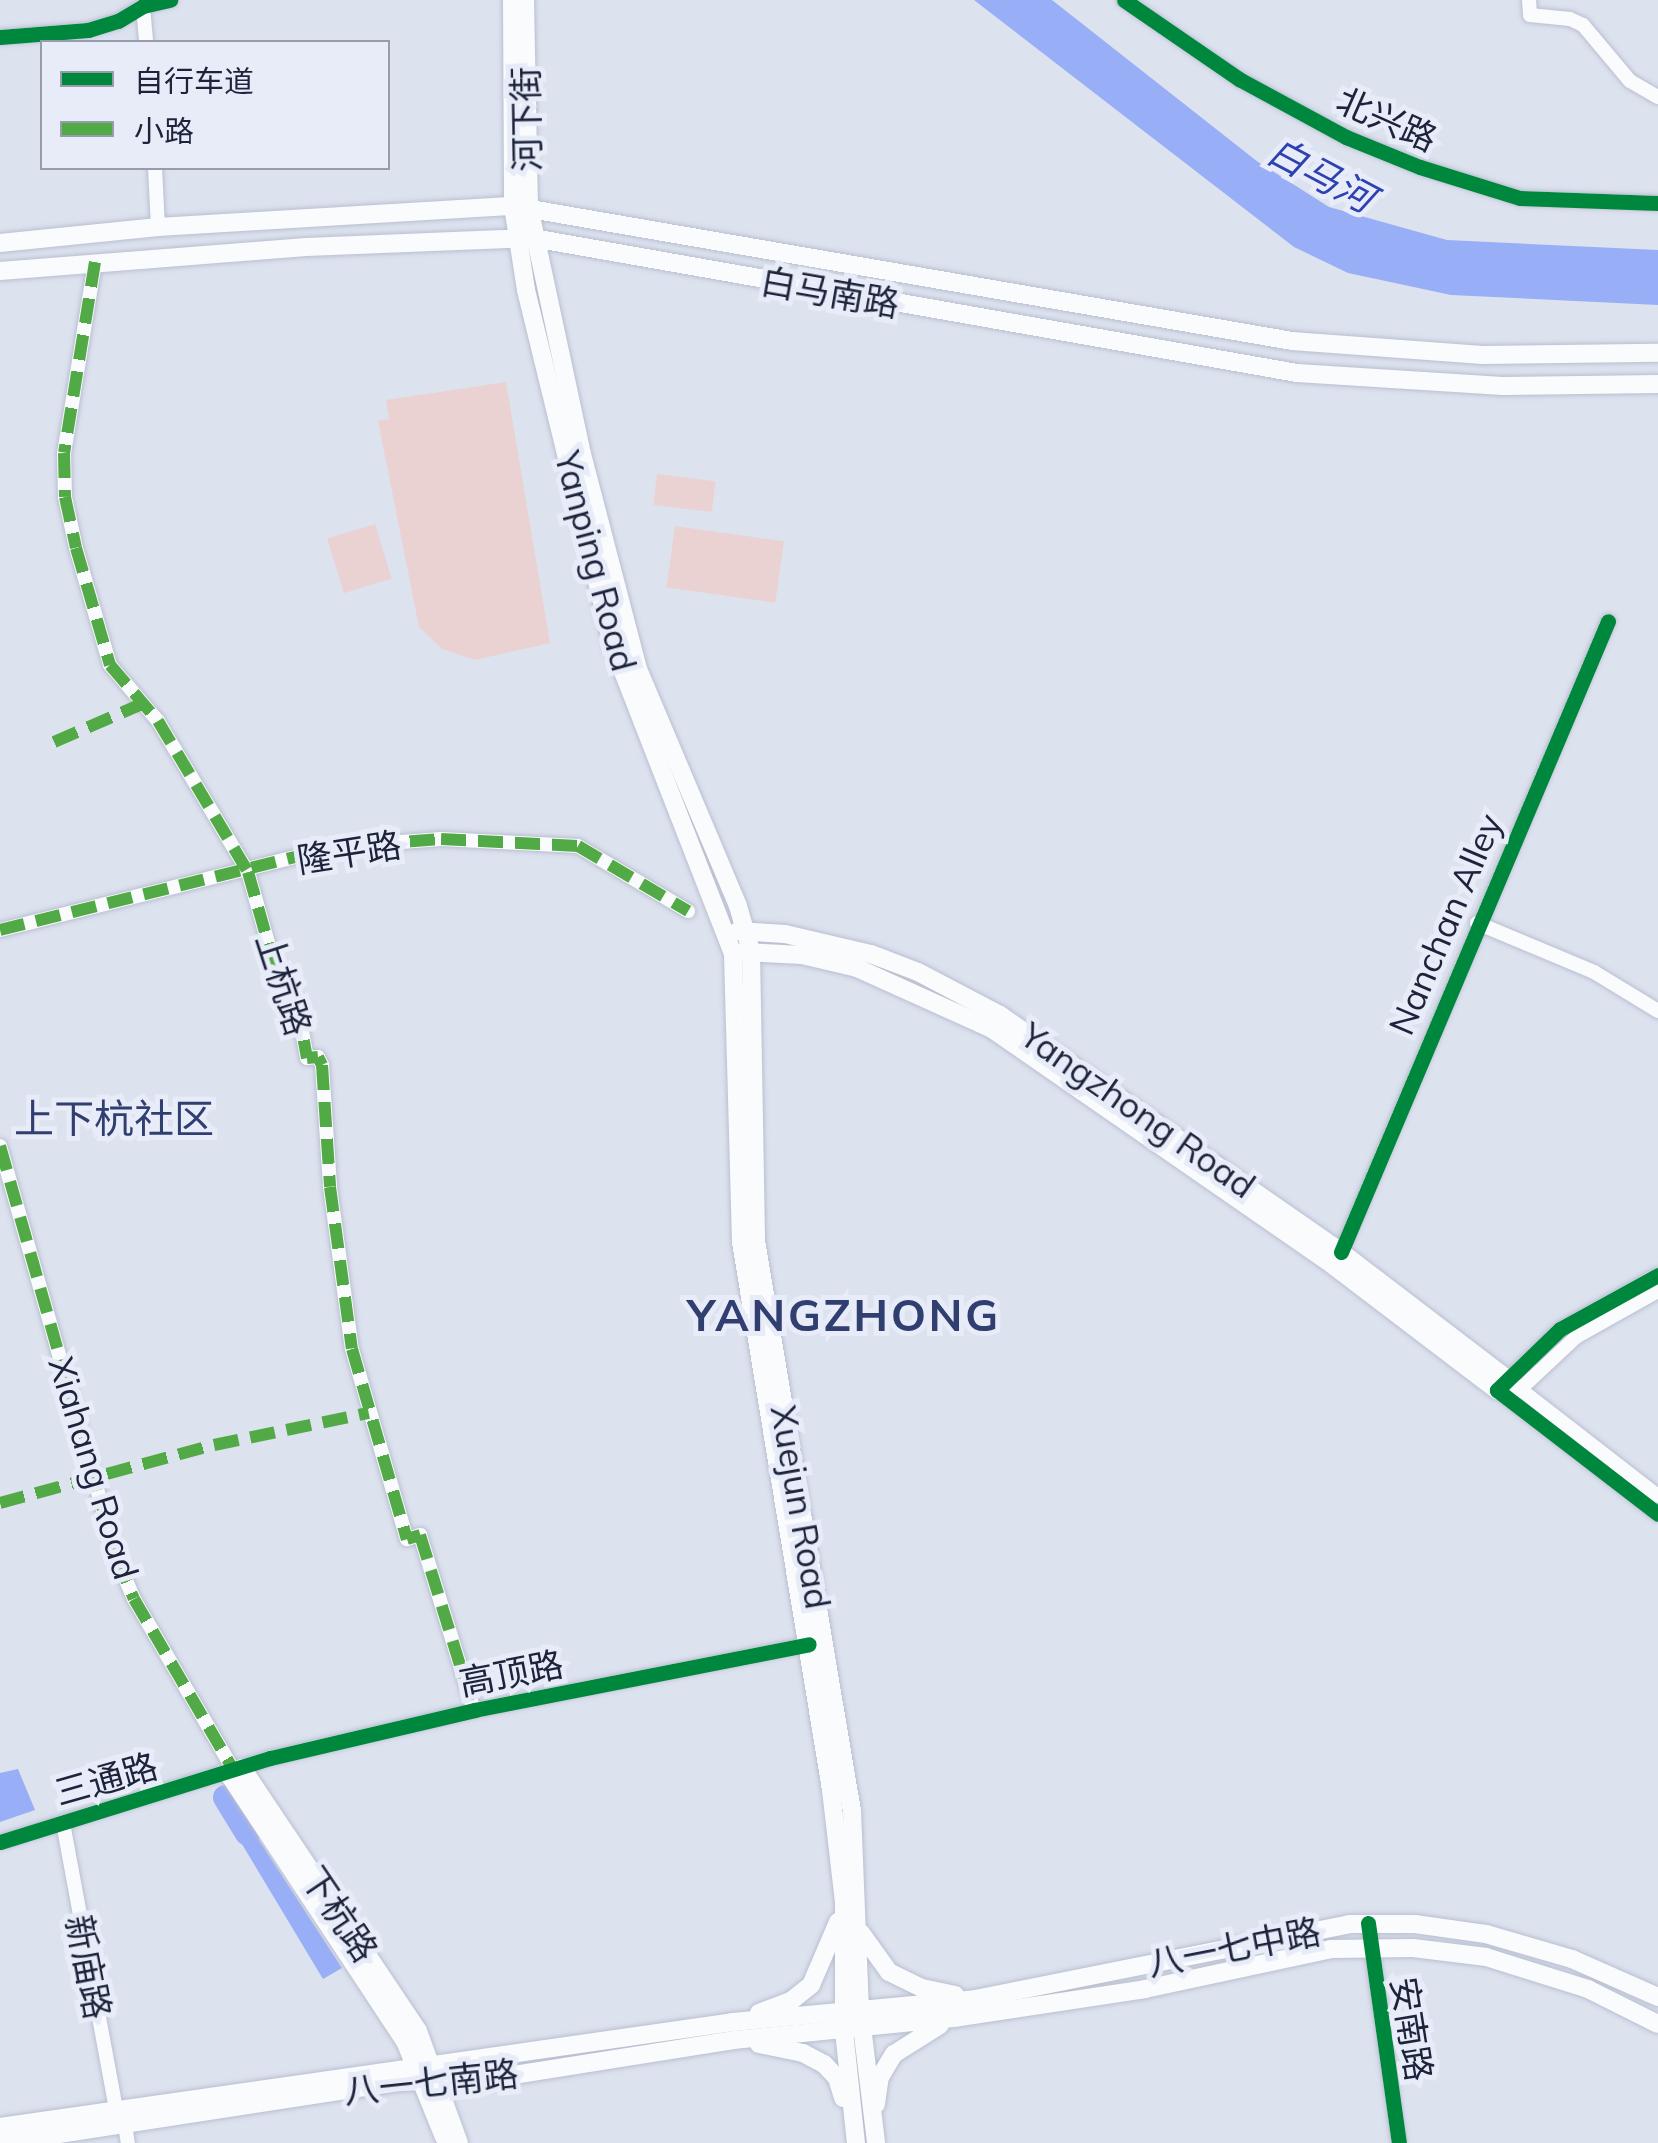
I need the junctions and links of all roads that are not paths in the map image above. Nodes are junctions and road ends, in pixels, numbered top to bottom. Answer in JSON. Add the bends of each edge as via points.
{"nodes":[{"id":1,"x":170,"y":0,"type":"edge"},
{"id":2,"x":512,"y":0,"type":"edge"},
{"id":3,"x":525,"y":0,"type":"edge"},
{"id":4,"x":1124,"y":0,"type":"edge"},
{"id":5,"x":1528,"y":0,"type":"edge"},
{"id":6,"x":143,"y":6,"type":"junction"},
{"id":7,"x":0,"y":37,"type":"edge"},
{"id":8,"x":146,"y":40,"type":"edge"},
{"id":9,"x":1658,"y":97,"type":"edge"},
{"id":10,"x":155,"y":170,"type":"edge"},
{"id":11,"x":1658,"y":204,"type":"edge"},
{"id":12,"x":521,"y":206,"type":"junction"},
{"id":13,"x":158,"y":227,"type":"junction"},
{"id":14,"x":524,"y":237,"type":"junction"},
{"id":15,"x":0,"y":244,"type":"edge"},
{"id":16,"x":94,"y":262,"type":"junction"},
{"id":17,"x":0,"y":271,"type":"edge"},
{"id":18,"x":1658,"y":353,"type":"edge"},
{"id":19,"x":1658,"y":384,"type":"edge"},
{"id":20,"x":1608,"y":620,"type":"dead end"},
{"id":21,"x":248,"y":872,"type":"junction"},
{"id":22,"x":688,"y":911,"type":"dead end"},
{"id":23,"x":1477,"y":924,"type":"junction"},
{"id":24,"x":0,"y":930,"type":"edge"},
{"id":25,"x":738,"y":931,"type":"junction"},
{"id":26,"x":742,"y":952,"type":"junction"},
{"id":27,"x":1658,"y":1010,"type":"edge"},
{"id":28,"x":0,"y":1146,"type":"edge"},
{"id":29,"x":1341,"y":1252,"type":"junction"},
{"id":30,"x":1658,"y":1274,"type":"edge"},
{"id":31,"x":1658,"y":1291,"type":"edge"},
{"id":32,"x":1508,"y":1390,"type":"junction"},
{"id":33,"x":1658,"y":1496,"type":"edge"},
{"id":34,"x":1658,"y":1514,"type":"edge"},
{"id":35,"x":809,"y":1644,"type":"junction"},
{"id":36,"x":474,"y":1710,"type":"junction"},
{"id":37,"x":235,"y":1770,"type":"junction"},
{"id":38,"x":63,"y":1824,"type":"junction"},
{"id":39,"x":0,"y":1842,"type":"edge"},
{"id":40,"x":844,"y":1902,"type":"junction"},
{"id":41,"x":1368,"y":1923,"type":"junction"},
{"id":42,"x":859,"y":1928,"type":"junction"},
{"id":43,"x":1370,"y":1946,"type":"junction"},
{"id":44,"x":1658,"y":1998,"type":"edge"},
{"id":45,"x":976,"y":1999,"type":"junction"},
{"id":46,"x":954,"y":2018,"type":"junction"},
{"id":47,"x":853,"y":2021,"type":"junction"},
{"id":48,"x":1658,"y":2024,"type":"edge"},
{"id":49,"x":733,"y":2031,"type":"junction"},
{"id":50,"x":427,"y":2074,"type":"junction"},
{"id":51,"x":0,"y":2126,"type":"edge"},
{"id":52,"x":123,"y":2126,"type":"edge"},
{"id":53,"x":865,"y":2136,"type":"edge"},
{"id":54,"x":0,"y":2143,"type":"edge"},
{"id":55,"x":447,"y":2143,"type":"edge"},
{"id":56,"x":459,"y":2143,"type":"edge"},
{"id":57,"x":1399,"y":2143,"type":"edge"}],
"edges":[{"from":1,"to":6,"type":"street"},
{"from":2,"to":12,"type":"main road","name":"河下街"},
{"from":3,"to":12,"type":"main road","name":"河下街"},
{"from":4,"to":11,"type":"street","name":"北兴路","via":[[1239,79],[1346,137],[1420,167],[1520,198]]},
{"from":5,"to":9,"type":"street","via":[[1530,15],[1577,21],[1638,89]]},
{"from":6,"to":7,"type":"street","via":[[98,28]]},
{"from":6,"to":8,"type":"street"},
{"from":10,"to":13,"type":"street"},
{"from":12,"to":13,"type":"main road"},
{"from":12,"to":14,"type":"main road","name":"河下街"},
{"from":12,"to":18,"type":"main road","via":[[1292,341],[1482,355]]},
{"from":13,"to":15,"type":"main road"},
{"from":14,"to":16,"type":"main road","name":"白马南路"},
{"from":14,"to":19,"type":"main road","name":"白马南路","via":[[1296,373],[1490,385]]},
{"from":14,"to":25,"type":"main road","name":"Yanping Road","via":[[613,646]]},
{"from":16,"to":17,"type":"main road","name":"白马南路"},
{"from":16,"to":21,"type":"street","name":"上杭路","via":[[64,454],[76,548],[110,665],[158,722]]},
{"from":20,"to":23,"type":"street","name":"Nanchan Alley"},
{"from":21,"to":22,"type":"street","name":"隆平路","via":[[349,846],[441,839],[561,842],[590,852]]},
{"from":21,"to":24,"type":"street","name":"隆平路"},
{"from":21,"to":36,"type":"street","name":"上杭路","via":[[274,964],[296,1004],[307,1058],[318,1057],[322,1065],[347,1316],[369,1413],[407,1540],[420,1536]]},
{"from":23,"to":27,"type":"street","via":[[1594,972]]},
{"from":23,"to":29,"type":"street","name":"Nanchan Alley"},
{"from":25,"to":26,"type":"main road","name":"Xuejun Road"},
{"from":25,"to":29,"type":"main road","name":"Yangzhong Road","via":[[821,941],[883,958],[980,1004]]},
{"from":26,"to":32,"type":"main road","name":"Yangzhong Road","via":[[802,954],[857,968],[992,1029]]},
{"from":26,"to":35,"type":"main road","name":"Xuejun Road","via":[[740,1242]]},
{"from":26,"to":42,"type":"main road","name":"Xuejun Road","via":[[756,1241],[852,1811]]},
{"from":28,"to":37,"type":"street","name":"Xiahang Road","via":[[117,1558],[134,1599]]},
{"from":29,"to":32,"type":"main road","name":"Yangzhong Road"},
{"from":30,"to":32,"type":"street","via":[[1560,1329]]},
{"from":31,"to":32,"type":"street","via":[[1576,1337]]},
{"from":32,"to":33,"type":"street"},
{"from":32,"to":34,"type":"street"},
{"from":35,"to":36,"type":"street","name":"高顶路"},
{"from":35,"to":40,"type":"main road","name":"Xuejun Road"},
{"from":36,"to":37,"type":"street","name":"高顶路"},
{"from":37,"to":38,"type":"street","name":"三通路"},
{"from":37,"to":50,"type":"main road","name":"下杭路"},
{"from":38,"to":39,"type":"street","name":"三通路"},
{"from":38,"to":52,"type":"street","name":"新庙路"},
{"from":40,"to":47,"type":"main road","name":"Xuejun Road"},
{"from":40,"to":49,"type":"main road","via":[[810,1986]]},
{"from":41,"to":43,"type":"street","name":"安南路"},
{"from":41,"to":44,"type":"main road","name":"八一七中路","via":[[1432,1926],[1516,1942]]},
{"from":41,"to":45,"type":"main road","name":"八一七中路"},
{"from":42,"to":45,"type":"main road","via":[[889,1972],[922,1988]]},
{"from":42,"to":47,"type":"main road","name":"Xuejun Road"},
{"from":43,"to":46,"type":"main road","name":"八一七中路"},
{"from":43,"to":48,"type":"main road","name":"八一七中路","via":[[1486,1957],[1588,1989]]},
{"from":43,"to":57,"type":"street","name":"安南路"},
{"from":45,"to":47,"type":"main road","name":"八一七中路"},
{"from":46,"to":47,"type":"main road","name":"八一七中路"},
{"from":46,"to":53,"type":"main road","via":[[894,2054],[880,2078]]},
{"from":47,"to":49,"type":"main road","name":"八一七南路"},
{"from":47,"to":53,"type":"main road","name":"Xuejun Road"},
{"from":49,"to":50,"type":"main road","name":"八一七南路"},
{"from":49,"to":53,"type":"main road","via":[[824,2064]]},
{"from":50,"to":52,"type":"main road","name":"八一七南路"},
{"from":50,"to":55,"type":"main road"},
{"from":50,"to":56,"type":"main road"},
{"from":51,"to":52,"type":"main road","name":"八一七南路"},
{"from":52,"to":54,"type":"main road","name":"八一七南路"}]}
